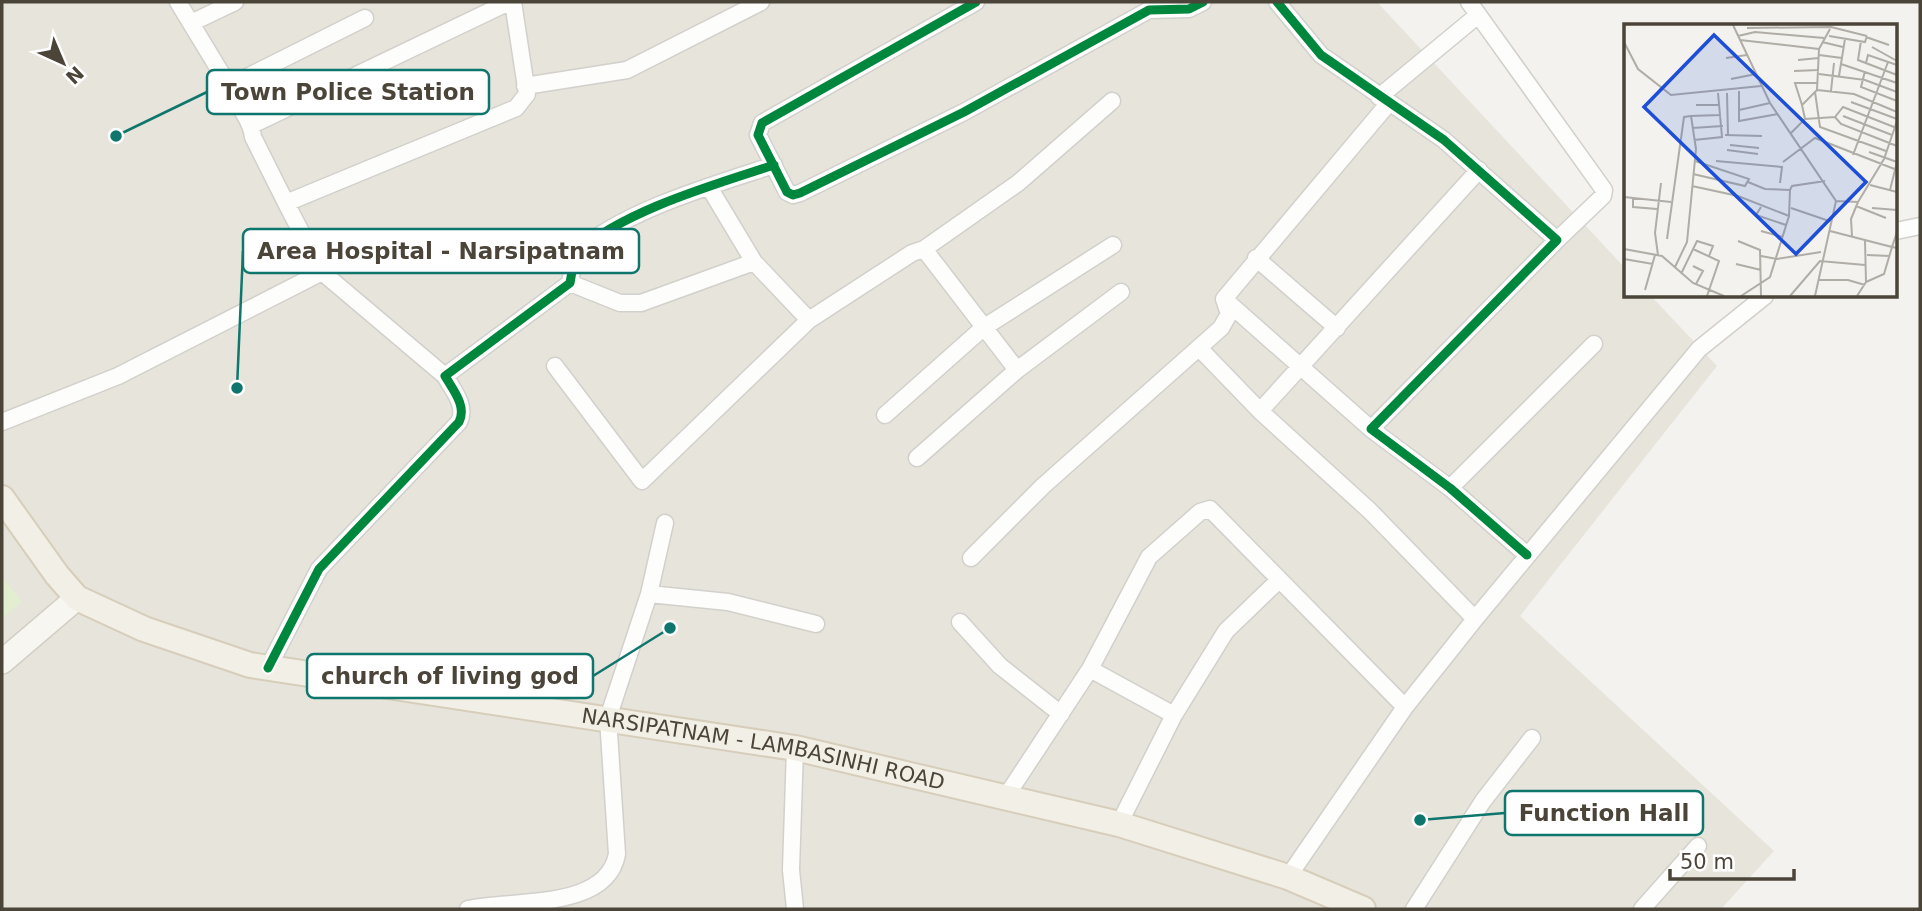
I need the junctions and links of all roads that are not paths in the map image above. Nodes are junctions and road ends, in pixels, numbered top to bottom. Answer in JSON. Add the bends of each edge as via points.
{"nodes":[{"id":1,"x":178,"y":2,"type":"edge"},
{"id":2,"x":236,"y":2,"type":"edge"},
{"id":3,"x":511,"y":2,"type":"edge"},
{"id":4,"x":761,"y":2,"type":"edge"},
{"id":5,"x":976,"y":2,"type":"edge"},
{"id":6,"x":1203,"y":2,"type":"edge"},
{"id":7,"x":1277,"y":2,"type":"edge"},
{"id":8,"x":1474,"y":8,"type":"edge"},
{"id":9,"x":365,"y":18,"type":"dead end"},
{"id":10,"x":191,"y":23,"type":"junction"},
{"id":11,"x":229,"y":86,"type":"junction"},
{"id":12,"x":525,"y":86,"type":"junction"},
{"id":13,"x":1383,"y":101,"type":"junction"},
{"id":14,"x":1112,"y":102,"type":"dead end"},
{"id":15,"x":252,"y":125,"type":"junction"},
{"id":16,"x":774,"y":165,"type":"junction"},
{"id":17,"x":1479,"y":170,"type":"junction"},
{"id":18,"x":709,"y":187,"type":"junction"},
{"id":19,"x":286,"y":203,"type":"junction"},
{"id":20,"x":1920,"y":226,"type":"edge"},
{"id":21,"x":1898,"y":231,"type":"edge"},
{"id":22,"x":1557,"y":240,"type":"junction"},
{"id":23,"x":1113,"y":245,"type":"dead end"},
{"id":24,"x":924,"y":249,"type":"junction"},
{"id":25,"x":1256,"y":258,"type":"junction"},
{"id":26,"x":754,"y":262,"type":"junction"},
{"id":27,"x":323,"y":272,"type":"junction"},
{"id":28,"x":570,"y":283,"type":"junction"},
{"id":29,"x":1121,"y":292,"type":"dead end"},
{"id":30,"x":1763,"y":298,"type":"edge"},
{"id":31,"x":1224,"y":299,"type":"junction"},
{"id":32,"x":809,"y":320,"type":"junction"},
{"id":33,"x":983,"y":328,"type":"junction"},
{"id":34,"x":1337,"y":328,"type":"junction"},
{"id":35,"x":1594,"y":344,"type":"dead end"},
{"id":36,"x":1200,"y":349,"type":"junction"},
{"id":37,"x":555,"y":366,"type":"dead end"},
{"id":38,"x":1301,"y":367,"type":"junction"},
{"id":39,"x":1017,"y":370,"type":"junction"},
{"id":40,"x":445,"y":376,"type":"junction"},
{"id":41,"x":1260,"y":411,"type":"junction"},
{"id":42,"x":885,"y":415,"type":"dead end"},
{"id":43,"x":2,"y":422,"type":"edge"},
{"id":44,"x":1371,"y":429,"type":"junction"},
{"id":45,"x":917,"y":458,"type":"dead end"},
{"id":46,"x":1450,"y":488,"type":"junction"},
{"id":47,"x":2,"y":498,"type":"edge"},
{"id":48,"x":665,"y":523,"type":"dead end"},
{"id":49,"x":1527,"y":555,"type":"junction"},
{"id":50,"x":971,"y":558,"type":"dead end"},
{"id":51,"x":1279,"y":580,"type":"junction"},
{"id":52,"x":649,"y":594,"type":"junction"},
{"id":53,"x":77,"y":598,"type":"junction"},
{"id":54,"x":1475,"y":619,"type":"junction"},
{"id":55,"x":960,"y":622,"type":"dead end"},
{"id":56,"x":816,"y":624,"type":"dead end"},
{"id":57,"x":2,"y":662,"type":"edge"},
{"id":58,"x":268,"y":668,"type":"junction"},
{"id":59,"x":1090,"y":669,"type":"junction"},
{"id":60,"x":1405,"y":707,"type":"junction"},
{"id":61,"x":1061,"y":715,"type":"junction"},
{"id":62,"x":1174,"y":715,"type":"junction"},
{"id":63,"x":608,"y":718,"type":"junction"},
{"id":64,"x":1532,"y":738,"type":"dead end"},
{"id":65,"x":795,"y":748,"type":"junction"},
{"id":66,"x":1005,"y":798,"type":"junction"},
{"id":67,"x":1119,"y":824,"type":"junction"},
{"id":68,"x":1698,"y":846,"type":"dead end"},
{"id":69,"x":1288,"y":877,"type":"junction"},
{"id":70,"x":468,"y":909,"type":"edge"},
{"id":71,"x":795,"y":909,"type":"edge"},
{"id":72,"x":1363,"y":909,"type":"edge"},
{"id":73,"x":1414,"y":909,"type":"edge"},
{"id":74,"x":1642,"y":909,"type":"edge"}],
"edges":[{"from":1,"to":10,"type":"street"},
{"from":2,"to":10,"type":"street"},
{"from":3,"to":12,"type":"street"},
{"from":3,"to":15,"type":"street"},
{"from":4,"to":12,"type":"street","via":[[627,70]]},
{"from":5,"to":16,"type":"street","via":[[762,123],[758,135]]},
{"from":6,"to":16,"type":"street","via":[[1189,9],[1149,10],[964,112],[800,193],[787,192]]},
{"from":7,"to":13,"type":"street","via":[[1321,55]]},
{"from":8,"to":13,"type":"street"},
{"from":8,"to":22,"type":"street","via":[[1604,190]]},
{"from":9,"to":11,"type":"street"},
{"from":10,"to":11,"type":"street"},
{"from":11,"to":15,"type":"street"},
{"from":12,"to":19,"type":"street","via":[[527,94],[516,108]]},
{"from":13,"to":17,"type":"street","via":[[1444,140]]},
{"from":13,"to":25,"type":"street","via":[[1303,207]]},
{"from":14,"to":24,"type":"street","via":[[1018,183]]},
{"from":15,"to":19,"type":"street","via":[[253,137]]},
{"from":16,"to":18,"type":"street"},
{"from":17,"to":22,"type":"street"},
{"from":17,"to":34,"type":"street"},
{"from":18,"to":26,"type":"street"},
{"from":18,"to":28,"type":"street","via":[[608,228],[575,254]]},
{"from":19,"to":27,"type":"street"},
{"from":20,"to":21,"type":"street"},
{"from":22,"to":44,"type":"street"},
{"from":23,"to":33,"type":"street"},
{"from":24,"to":32,"type":"street"},
{"from":24,"to":33,"type":"street"},
{"from":25,"to":31,"type":"street"},
{"from":25,"to":34,"type":"street"},
{"from":26,"to":28,"type":"street","via":[[641,303],[620,303]]},
{"from":26,"to":32,"type":"street"},
{"from":27,"to":40,"type":"street"},
{"from":27,"to":43,"type":"street","via":[[118,376]]},
{"from":28,"to":40,"type":"street"},
{"from":29,"to":39,"type":"street"},
{"from":30,"to":49,"type":"street","via":[[1699,349]]},
{"from":31,"to":36,"type":"street","via":[[1228,318]]},
{"from":31,"to":38,"type":"street"},
{"from":32,"to":37,"type":"street","via":[[642,481]]},
{"from":33,"to":39,"type":"street"},
{"from":33,"to":42,"type":"street"},
{"from":34,"to":38,"type":"street"},
{"from":35,"to":46,"type":"street"},
{"from":36,"to":41,"type":"street"},
{"from":36,"to":50,"type":"street","via":[[1043,486]]},
{"from":38,"to":41,"type":"street"},
{"from":38,"to":44,"type":"street"},
{"from":39,"to":45,"type":"street"},
{"from":40,"to":58,"type":"street","via":[[461,405],[459,422],[318,569]]},
{"from":41,"to":54,"type":"street","via":[[1370,512]]},
{"from":44,"to":46,"type":"street"},
{"from":46,"to":49,"type":"street"},
{"from":47,"to":53,"type":"main road","name":"NARSIPATNAM - LAMBASINHI ROAD"},
{"from":48,"to":52,"type":"street"},
{"from":49,"to":54,"type":"street"},
{"from":51,"to":59,"type":"street","via":[[1217,513],[1210,509],[1200,512],[1149,557]]},
{"from":51,"to":60,"type":"street"},
{"from":51,"to":62,"type":"street","via":[[1226,631]]},
{"from":52,"to":56,"type":"street","via":[[728,602]]},
{"from":52,"to":63,"type":"street"},
{"from":53,"to":57,"type":"main road"},
{"from":53,"to":58,"type":"main road","name":"NARSIPATNAM - LAMBASINHI ROAD","via":[[144,629]]},
{"from":54,"to":60,"type":"street"},
{"from":55,"to":61,"type":"street","via":[[1000,666]]},
{"from":58,"to":63,"type":"main road","name":"NARSIPATNAM - LAMBASINHI ROAD"},
{"from":59,"to":61,"type":"street"},
{"from":59,"to":62,"type":"street"},
{"from":60,"to":69,"type":"street"},
{"from":61,"to":66,"type":"street"},
{"from":62,"to":67,"type":"street"},
{"from":63,"to":65,"type":"main road","name":"NARSIPATNAM - LAMBASINHI ROAD"},
{"from":63,"to":70,"type":"street","via":[[617,854],[614,869],[568,898]]},
{"from":64,"to":73,"type":"street","via":[[1483,802]]},
{"from":65,"to":66,"type":"main road","name":"NARSIPATNAM - LAMBASINHI ROAD"},
{"from":65,"to":71,"type":"street","via":[[791,870]]},
{"from":66,"to":67,"type":"main road","name":"NARSIPATNAM - LAMBASINHI ROAD"},
{"from":67,"to":69,"type":"main road","name":"NARSIPATNAM - LAMBASINHI ROAD"},
{"from":68,"to":74,"type":"street"},
{"from":69,"to":72,"type":"main road","name":"NARSIPATNAM - LAMBASINHI ROAD"}]}
